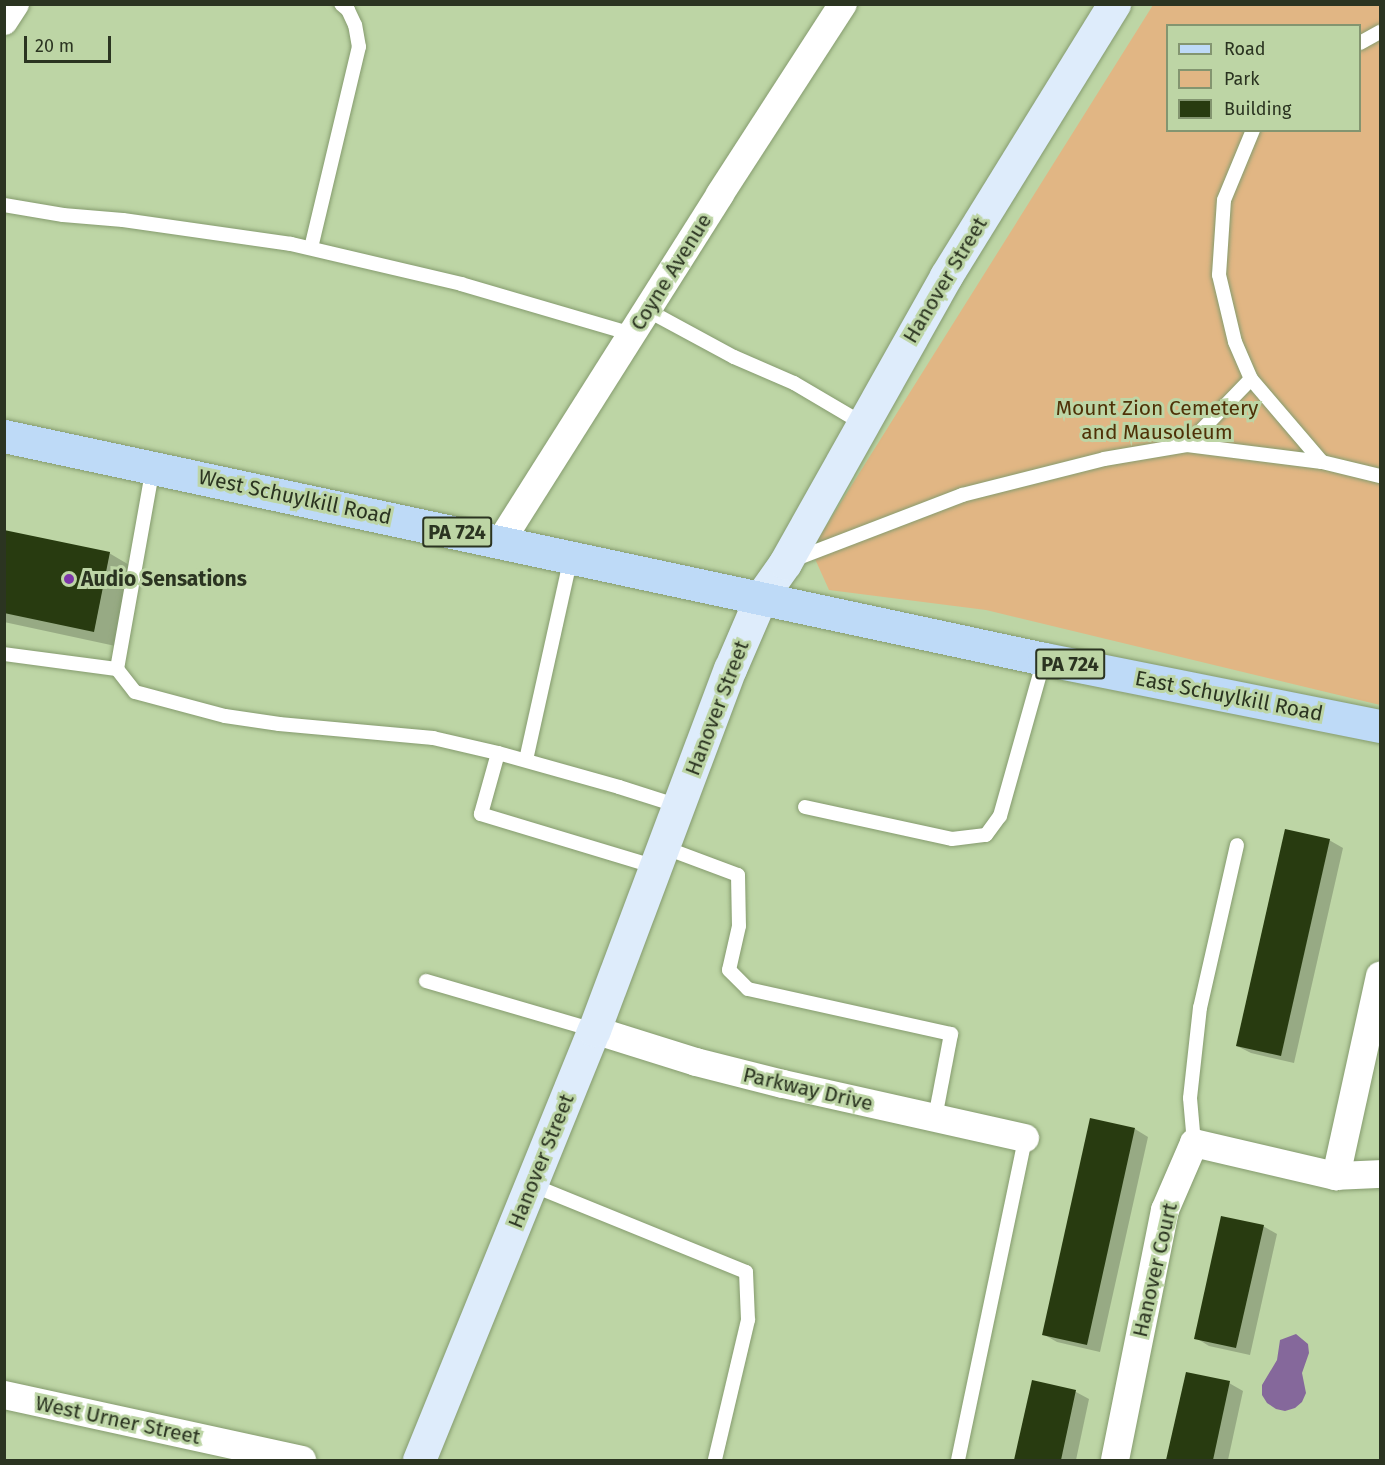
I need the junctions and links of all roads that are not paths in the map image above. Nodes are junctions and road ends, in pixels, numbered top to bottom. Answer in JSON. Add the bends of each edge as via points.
{"nodes":[{"id":1,"x":15,"y":4,"type":"edge"},
{"id":2,"x":341,"y":4,"type":"edge"},
{"id":3,"x":843,"y":4,"type":"edge"},
{"id":4,"x":1114,"y":4,"type":"edge"},
{"id":5,"x":4,"y":21,"type":"edge"},
{"id":6,"x":1380,"y":32,"type":"edge"},
{"id":7,"x":1361,"y":42,"type":"edge"},
{"id":8,"x":1252,"y":132,"type":"edge"},
{"id":9,"x":4,"y":205,"type":"edge"},
{"id":10,"x":311,"y":248,"type":"junction"},
{"id":11,"x":647,"y":310,"type":"junction"},
{"id":12,"x":632,"y":334,"type":"junction"},
{"id":13,"x":1251,"y":379,"type":"junction"},
{"id":14,"x":862,"y":423,"type":"junction"},
{"id":15,"x":4,"y":436,"type":"edge"},
{"id":16,"x":1187,"y":445,"type":"junction"},
{"id":17,"x":1322,"y":462,"type":"junction"},
{"id":18,"x":153,"y":467,"type":"junction"},
{"id":19,"x":1380,"y":476,"type":"edge"},
{"id":20,"x":501,"y":541,"type":"junction"},
{"id":21,"x":571,"y":556,"type":"junction"},
{"id":22,"x":786,"y":563,"type":"junction"},
{"id":23,"x":761,"y":597,"type":"junction"},
{"id":24,"x":4,"y":654,"type":"edge"},
{"id":25,"x":1044,"y":659,"type":"junction"},
{"id":26,"x":117,"y":669,"type":"junction"},
{"id":27,"x":1380,"y":726,"type":"edge"},
{"id":28,"x":498,"y":753,"type":"junction"},
{"id":29,"x":526,"y":760,"type":"junction"},
{"id":30,"x":679,"y":806,"type":"junction"},
{"id":31,"x":805,"y":807,"type":"dead end"},
{"id":32,"x":1238,"y":845,"type":"dead end"},
{"id":33,"x":660,"y":857,"type":"junction"},
{"id":34,"x":1380,"y":976,"type":"edge"},
{"id":35,"x":426,"y":981,"type":"dead end"},
{"id":36,"x":594,"y":1030,"type":"junction"},
{"id":37,"x":935,"y":1118,"type":"junction"},
{"id":38,"x":1025,"y":1138,"type":"joint"},
{"id":39,"x":1194,"y":1143,"type":"junction"},
{"id":40,"x":1380,"y":1174,"type":"edge"},
{"id":41,"x":1336,"y":1176,"type":"junction"},
{"id":42,"x":531,"y":1185,"type":"junction"},
{"id":43,"x":4,"y":1395,"type":"edge"},
{"id":44,"x":302,"y":1461,"type":"edge"},
{"id":45,"x":419,"y":1461,"type":"edge"},
{"id":46,"x":715,"y":1461,"type":"edge"},
{"id":47,"x":958,"y":1461,"type":"edge"},
{"id":48,"x":1114,"y":1461,"type":"edge"}],
"edges":[{"from":1,"to":5,"type":"street"},
{"from":2,"to":10,"type":"lane","via":[[355,25],[359,48]]},
{"from":3,"to":11,"type":"street","name":"Coyne Avenue"},
{"from":4,"to":14,"type":"main road","name":"Hanover Street","via":[[946,276]]},
{"from":6,"to":7,"type":"lane"},
{"from":8,"to":13,"type":"lane","via":[[1224,200],[1219,275],[1235,342]]},
{"from":9,"to":10,"type":"lane"},
{"from":10,"to":12,"type":"lane","via":[[460,284]]},
{"from":11,"to":12,"type":"street","name":"Coyne Avenue"},
{"from":11,"to":14,"type":"lane","via":[[734,357],[794,383]]},
{"from":12,"to":20,"type":"street","name":"Coyne Avenue"},
{"from":13,"to":16,"type":"lane"},
{"from":13,"to":17,"type":"lane"},
{"from":14,"to":22,"type":"main road","name":"Hanover Street"},
{"from":15,"to":18,"type":"main road","name":"West Schuylkill Road","number":"PA 724"},
{"from":16,"to":17,"type":"lane"},
{"from":16,"to":22,"type":"lane","via":[[1104,459],[962,495]]},
{"from":17,"to":19,"type":"lane"},
{"from":18,"to":20,"type":"main road","name":"West Schuylkill Road","number":"PA 724"},
{"from":18,"to":26,"type":"lane"},
{"from":20,"to":21,"type":"main road","name":"West Schuylkill Road","number":"PA 724"},
{"from":21,"to":23,"type":"main road","name":"West Schuylkill Road","number":"PA 724"},
{"from":21,"to":29,"type":"lane"},
{"from":22,"to":23,"type":"main road","name":"Hanover Street"},
{"from":23,"to":25,"type":"main road","name":"East Schuylkill Road","number":"PA 724"},
{"from":23,"to":30,"type":"main road","name":"Hanover Street"},
{"from":24,"to":26,"type":"lane"},
{"from":25,"to":27,"type":"main road","name":"East Schuylkill Road","number":"PA 724"},
{"from":25,"to":31,"type":"lane","via":[[999,816],[986,835],[952,839]]},
{"from":26,"to":28,"type":"lane","via":[[135,692],[225,716],[433,738]]},
{"from":28,"to":29,"type":"lane"},
{"from":28,"to":33,"type":"lane","via":[[481,814]]},
{"from":29,"to":30,"type":"lane"},
{"from":30,"to":33,"type":"main road","name":"Hanover Street"},
{"from":32,"to":39,"type":"lane","via":[[1200,1008],[1190,1098]]},
{"from":33,"to":36,"type":"main road","name":"Hanover Street"},
{"from":33,"to":37,"type":"lane","via":[[738,874],[739,926],[729,970],[748,989],[951,1034]]},
{"from":34,"to":41,"type":"street"},
{"from":35,"to":36,"type":"lane"},
{"from":36,"to":37,"type":"street","name":"Parkway Drive","via":[[696,1062]]},
{"from":36,"to":42,"type":"main road","name":"Hanover Street"},
{"from":37,"to":38,"type":"street","name":"Parkway Drive"},
{"from":38,"to":47,"type":"lane"},
{"from":39,"to":41,"type":"street"},
{"from":39,"to":48,"type":"street","name":"Hanover Court","via":[[1165,1210]]},
{"from":40,"to":41,"type":"street"},
{"from":42,"to":45,"type":"main road","name":"Hanover Street"},
{"from":42,"to":46,"type":"lane","via":[[746,1272],[748,1320]]},
{"from":43,"to":44,"type":"street","name":"West Urner Street"}]}
